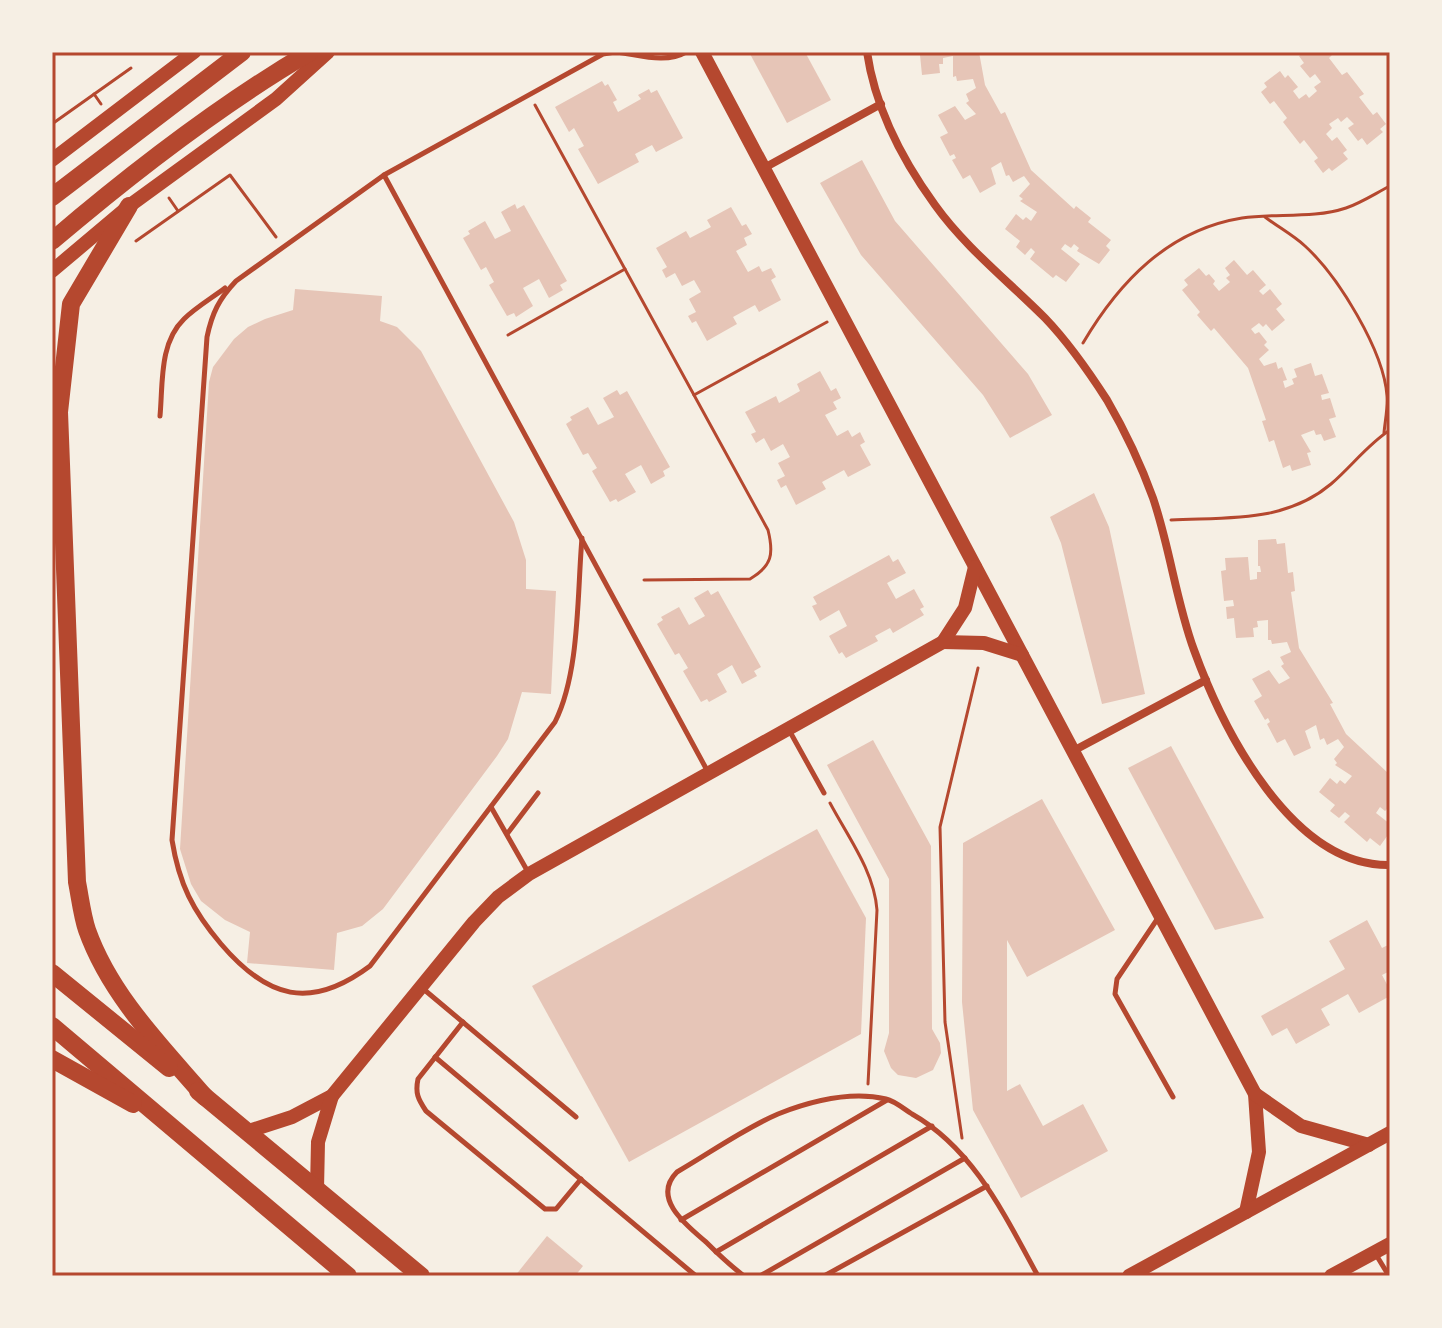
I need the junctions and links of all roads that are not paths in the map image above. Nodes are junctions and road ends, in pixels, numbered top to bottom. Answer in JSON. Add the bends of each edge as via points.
{"nodes":[{"id":1,"x":194,"y":52,"type":"edge"},
{"id":2,"x":242,"y":52,"type":"edge"},
{"id":3,"x":310,"y":52,"type":"edge"},
{"id":4,"x":328,"y":52,"type":"edge"},
{"id":5,"x":616,"y":52,"type":"edge"},
{"id":6,"x":686,"y":52,"type":"edge"},
{"id":7,"x":702,"y":52,"type":"edge"},
{"id":8,"x":867,"y":52,"type":"edge"},
{"id":9,"x":179,"y":58,"type":"edge"},
{"id":10,"x":881,"y":104,"type":"junction"},
{"id":11,"x":52,"y":160,"type":"edge"},
{"id":12,"x":764,"y":168,"type":"junction"},
{"id":13,"x":384,"y":175,"type":"junction"},
{"id":14,"x":52,"y":197,"type":"edge"},
{"id":15,"x":129,"y":206,"type":"junction"},
{"id":16,"x":52,"y":241,"type":"edge"},
{"id":17,"x":52,"y":271,"type":"edge"},
{"id":18,"x":236,"y":281,"type":"junction"},
{"id":19,"x":71,"y":304,"type":"junction"},
{"id":20,"x":52,"y":348,"type":"edge"},
{"id":21,"x":160,"y":416,"type":"dead end"},
{"id":22,"x":582,"y":538,"type":"junction"},
{"id":23,"x":975,"y":567,"type":"junction"},
{"id":24,"x":943,"y":642,"type":"junction"},
{"id":25,"x":1022,"y":655,"type":"junction"},
{"id":26,"x":1206,"y":680,"type":"junction"},
{"id":27,"x":788,"y":729,"type":"junction"},
{"id":28,"x":1073,"y":751,"type":"junction"},
{"id":29,"x":709,"y":773,"type":"junction"},
{"id":30,"x":538,"y":793,"type":"dead end"},
{"id":31,"x":824,"y":793,"type":"road end"},
{"id":32,"x":491,"y":807,"type":"junction"},
{"id":33,"x":507,"y":834,"type":"junction"},
{"id":34,"x":1390,"y":865,"type":"edge"},
{"id":35,"x":529,"y":874,"type":"junction"},
{"id":36,"x":1160,"y":915,"type":"junction"},
{"id":37,"x":52,"y":973,"type":"edge"},
{"id":38,"x":421,"y":987,"type":"junction"},
{"id":39,"x":463,"y":1022,"type":"junction"},
{"id":40,"x":52,"y":1026,"type":"edge"},
{"id":41,"x":52,"y":1057,"type":"edge"},
{"id":42,"x":435,"y":1057,"type":"junction"},
{"id":43,"x":1255,"y":1094,"type":"junction"},
{"id":44,"x":332,"y":1096,"type":"junction"},
{"id":45,"x":205,"y":1097,"type":"junction"},
{"id":46,"x":1173,"y":1097,"type":"dead end"},
{"id":47,"x":888,"y":1099,"type":"junction"},
{"id":48,"x":576,"y":1117,"type":"dead end"},
{"id":49,"x":933,"y":1125,"type":"junction"},
{"id":50,"x":177,"y":1129,"type":"junction"},
{"id":51,"x":249,"y":1131,"type":"junction"},
{"id":52,"x":1390,"y":1133,"type":"edge"},
{"id":53,"x":1369,"y":1145,"type":"junction"},
{"id":54,"x":965,"y":1158,"type":"junction"},
{"id":55,"x":581,"y":1179,"type":"junction"},
{"id":56,"x":987,"y":1186,"type":"junction"},
{"id":57,"x":317,"y":1189,"type":"junction"},
{"id":58,"x":1246,"y":1212,"type":"junction"},
{"id":59,"x":681,"y":1220,"type":"junction"},
{"id":60,"x":1390,"y":1244,"type":"edge"},
{"id":61,"x":716,"y":1252,"type":"junction"},
{"id":62,"x":1375,"y":1252,"type":"junction"},
{"id":63,"x":348,"y":1276,"type":"edge"},
{"id":64,"x":421,"y":1276,"type":"edge"},
{"id":65,"x":696,"y":1276,"type":"edge"},
{"id":66,"x":744,"y":1276,"type":"edge"},
{"id":67,"x":760,"y":1276,"type":"edge"},
{"id":68,"x":824,"y":1276,"type":"edge"},
{"id":69,"x":1038,"y":1276,"type":"edge"},
{"id":70,"x":1129,"y":1276,"type":"edge"},
{"id":71,"x":1331,"y":1276,"type":"edge"},
{"id":72,"x":1389,"y":1276,"type":"edge"}],
"edges":[{"from":1,"to":9,"type":"street"},
{"from":2,"to":14,"type":"highway"},
{"from":3,"to":16,"type":"highway","via":[[261,81],[113,189]]},
{"from":4,"to":15,"type":"street","via":[[276,99]]},
{"from":5,"to":6,"type":"lane","via":[[664,59]]},
{"from":5,"to":13,"type":"lane","via":[[603,54]]},
{"from":7,"to":12,"type":"street"},
{"from":8,"to":10,"type":"street"},
{"from":9,"to":11,"type":"street"},
{"from":10,"to":12,"type":"street"},
{"from":10,"to":26,"type":"street","via":[[936,207],[1076,355],[1121,425],[1153,499]]},
{"from":12,"to":23,"type":"street"},
{"from":13,"to":18,"type":"lane"},
{"from":13,"to":22,"type":"lane"},
{"from":15,"to":17,"type":"street"},
{"from":15,"to":19,"type":"highway"},
{"from":18,"to":21,"type":"lane","via":[[186,317],[169,340]]},
{"from":18,"to":32,"type":"lane","via":[[212,313],[207,337],[172,840],[176,870],[188,898],[244,970],[269,987],[298,994],[329,990],[370,966]]},
{"from":19,"to":20,"type":"highway"},
{"from":19,"to":45,"type":"highway","via":[[59,412],[77,882],[87,929],[109,978]]},
{"from":22,"to":29,"type":"lane"},
{"from":22,"to":32,"type":"lane","via":[[565,702]]},
{"from":23,"to":24,"type":"street","via":[[965,608]]},
{"from":23,"to":25,"type":"street"},
{"from":24,"to":25,"type":"street","via":[[984,643]]},
{"from":24,"to":27,"type":"street"},
{"from":25,"to":28,"type":"street"},
{"from":26,"to":28,"type":"street"},
{"from":26,"to":34,"type":"street","via":[[1242,751],[1308,835],[1340,856]]},
{"from":27,"to":29,"type":"street"},
{"from":27,"to":31,"type":"lane"},
{"from":28,"to":36,"type":"street"},
{"from":29,"to":35,"type":"street"},
{"from":30,"to":33,"type":"lane"},
{"from":32,"to":33,"type":"lane"},
{"from":33,"to":35,"type":"lane"},
{"from":35,"to":38,"type":"street","via":[[474,922]]},
{"from":36,"to":43,"type":"street"},
{"from":36,"to":46,"type":"lane","via":[[1117,979],[1115,994]]},
{"from":37,"to":45,"type":"highway"},
{"from":38,"to":39,"type":"lane"},
{"from":38,"to":44,"type":"street"},
{"from":39,"to":42,"type":"lane"},
{"from":39,"to":48,"type":"lane"},
{"from":40,"to":50,"type":"highway"},
{"from":41,"to":50,"type":"highway"},
{"from":42,"to":55,"type":"lane"},
{"from":42,"to":55,"type":"lane","via":[[416,1090],[426,1111],[545,1209],[556,1209]]},
{"from":43,"to":53,"type":"street","via":[[1301,1126]]},
{"from":43,"to":58,"type":"street","via":[[1259,1152]]},
{"from":44,"to":51,"type":"street"},
{"from":44,"to":57,"type":"street","via":[[318,1142]]},
{"from":45,"to":51,"type":"highway"},
{"from":47,"to":49,"type":"lane"},
{"from":47,"to":59,"type":"lane"},
{"from":47,"to":59,"type":"lane","via":[[850,1096],[777,1115],[677,1172],[668,1196]]},
{"from":49,"to":54,"type":"lane"},
{"from":49,"to":61,"type":"lane"},
{"from":50,"to":63,"type":"highway"},
{"from":51,"to":57,"type":"highway"},
{"from":52,"to":53,"type":"street"},
{"from":53,"to":58,"type":"street"},
{"from":54,"to":56,"type":"lane"},
{"from":54,"to":67,"type":"lane"},
{"from":55,"to":65,"type":"lane"},
{"from":56,"to":68,"type":"lane"},
{"from":56,"to":69,"type":"lane"},
{"from":57,"to":64,"type":"highway"},
{"from":58,"to":70,"type":"street"},
{"from":59,"to":61,"type":"lane"},
{"from":60,"to":62,"type":"street"},
{"from":61,"to":66,"type":"lane"},
{"from":62,"to":71,"type":"street"},
{"from":62,"to":72,"type":"lane"}]}
